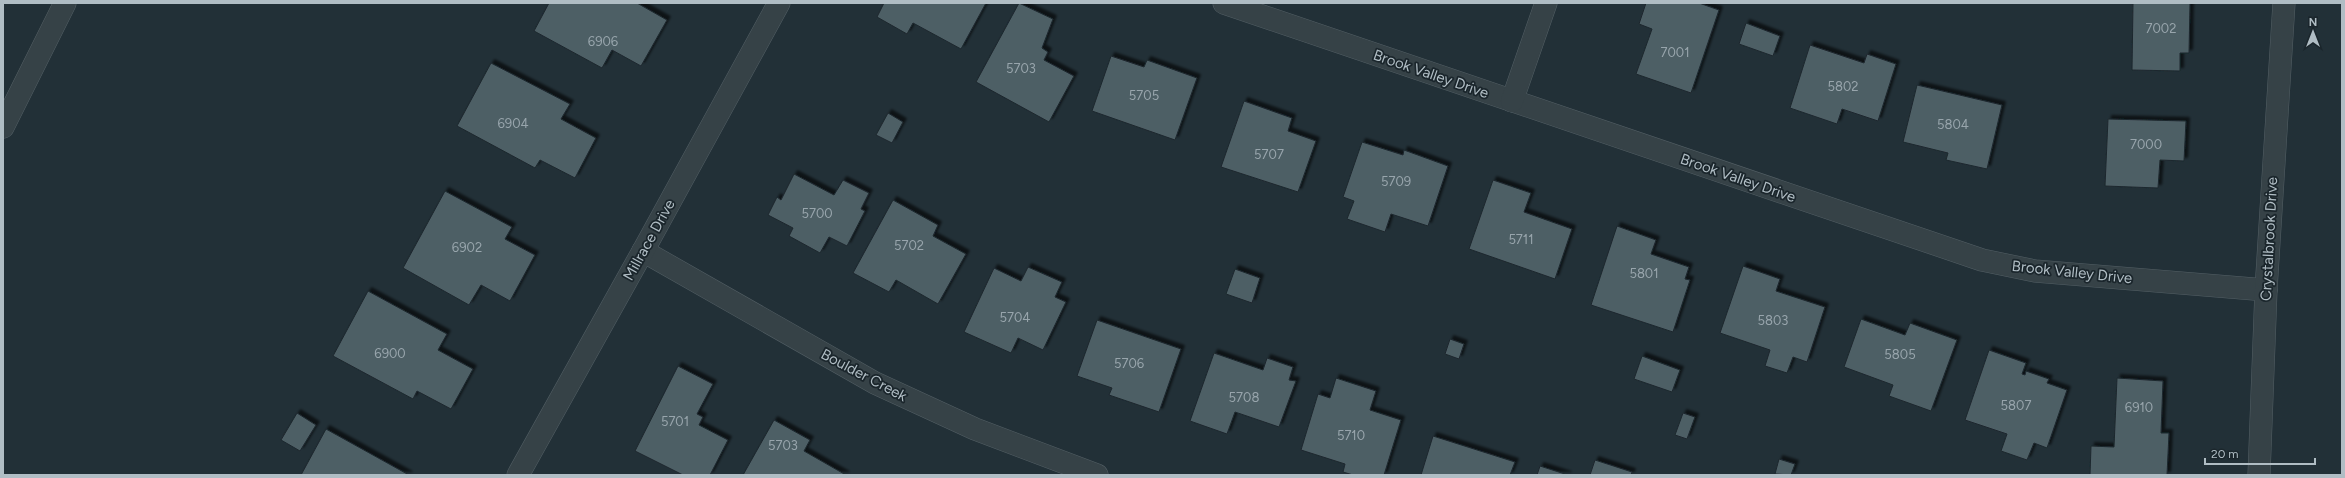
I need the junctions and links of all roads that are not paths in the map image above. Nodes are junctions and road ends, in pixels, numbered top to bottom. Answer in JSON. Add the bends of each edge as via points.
{"nodes":[{"id":1,"x":65,"y":3,"type":"edge"},
{"id":2,"x":778,"y":3,"type":"edge"},
{"id":3,"x":1224,"y":3,"type":"edge"},
{"id":4,"x":1546,"y":3,"type":"edge"},
{"id":5,"x":2284,"y":3,"type":"edge"},
{"id":6,"x":1512,"y":101,"type":"junction"},
{"id":7,"x":3,"y":127,"type":"edge"},
{"id":8,"x":644,"y":251,"type":"junction"},
{"id":9,"x":2266,"y":290,"type":"junction"},
{"id":10,"x":518,"y":475,"type":"edge"},
{"id":11,"x":1097,"y":475,"type":"edge"},
{"id":12,"x":2259,"y":475,"type":"edge"}],
"edges":[{"from":1,"to":7,"type":"street"},
{"from":2,"to":8,"type":"street","name":"Millrace Drive"},
{"from":3,"to":6,"type":"street","name":"Brook Valley Drive"},
{"from":4,"to":6,"type":"street"},
{"from":5,"to":9,"type":"street","name":"Crystalbrook Drive"},
{"from":6,"to":9,"type":"street","name":"Brook Valley Drive","via":[[1982,260],[2035,271]]},
{"from":8,"to":10,"type":"street","name":"Millrace Drive"},
{"from":8,"to":11,"type":"street","name":"Boulder Creek","via":[[875,383],[975,429]]},
{"from":9,"to":12,"type":"street","name":"Crystalbrook Drive"}]}
